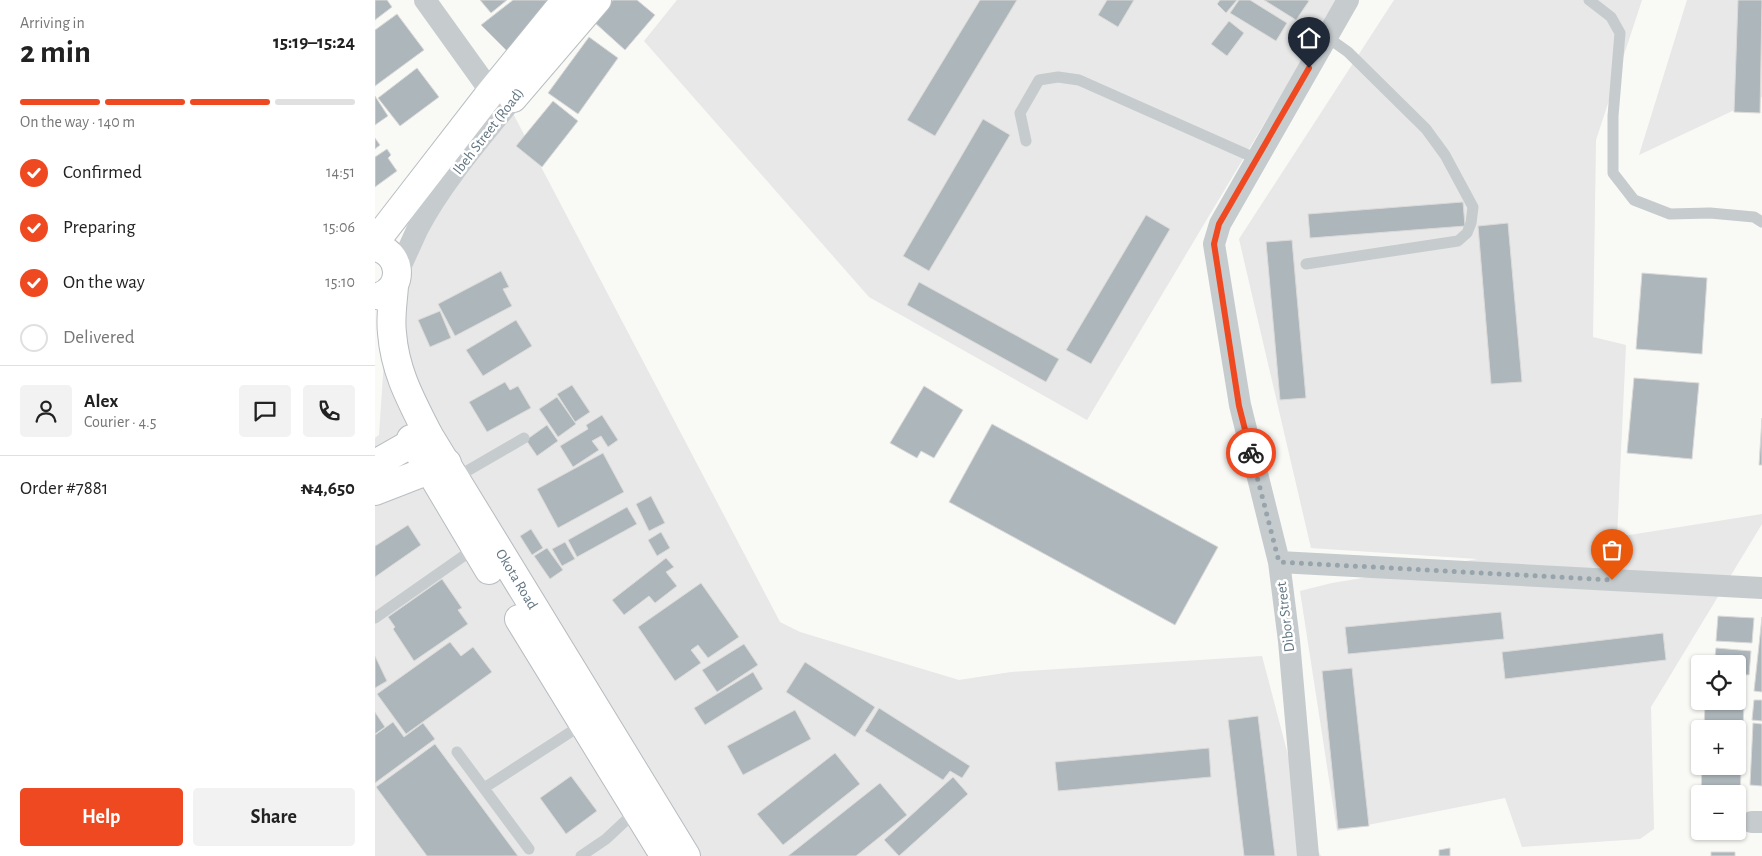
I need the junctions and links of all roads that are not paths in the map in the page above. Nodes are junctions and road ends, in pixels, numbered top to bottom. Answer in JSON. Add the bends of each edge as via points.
{"nodes":[{"id":1,"x":425,"y":0,"type":"edge"},
{"id":2,"x":566,"y":0,"type":"edge"},
{"id":3,"x":597,"y":0,"type":"edge"},
{"id":4,"x":1348,"y":0,"type":"edge"},
{"id":5,"x":1589,"y":0,"type":"edge"},
{"id":6,"x":1327,"y":37,"type":"junction"},
{"id":7,"x":503,"y":95,"type":"junction"},
{"id":8,"x":1026,"y":141,"type":"dead end"},
{"id":9,"x":1257,"y":159,"type":"junction"},
{"id":10,"x":1762,"y":222,"type":"edge"},
{"id":11,"x":375,"y":242,"type":"edge"},
{"id":12,"x":375,"y":247,"type":"edge"},
{"id":13,"x":1306,"y":264,"type":"dead end"},
{"id":14,"x":389,"y":286,"type":"edge"},
{"id":15,"x":375,"y":355,"type":"edge"},
{"id":16,"x":524,"y":438,"type":"dead end"},
{"id":17,"x":421,"y":439,"type":"junction"},
{"id":18,"x":375,"y":464,"type":"edge"},
{"id":19,"x":443,"y":470,"type":"junction"},
{"id":20,"x":375,"y":491,"type":"edge"},
{"id":21,"x":475,"y":548,"type":"junction"},
{"id":22,"x":1279,"y":562,"type":"junction"},
{"id":23,"x":1762,"y":588,"type":"edge"},
{"id":24,"x":375,"y":618,"type":"edge"},
{"id":25,"x":583,"y":724,"type":"junction"},
{"id":26,"x":457,"y":752,"type":"dead end"},
{"id":27,"x":484,"y":788,"type":"junction"},
{"id":28,"x":636,"y":811,"type":"junction"},
{"id":29,"x":529,"y":849,"type":"dead end"},
{"id":30,"x":581,"y":856,"type":"edge"},
{"id":31,"x":665,"y":856,"type":"edge"},
{"id":32,"x":685,"y":856,"type":"edge"},
{"id":33,"x":1308,"y":856,"type":"edge"}],
"edges":[{"from":1,"to":7,"type":"street"},
{"from":2,"to":7,"type":"main road","name":"Ibeh Street (Road)"},
{"from":3,"to":7,"type":"main road","name":"Ibeh Street (Road)"},
{"from":4,"to":6,"type":"street","name":"Dibor Street"},
{"from":5,"to":10,"type":"lane","via":[[1611,17],[1620,34],[1613,116],[1613,173],[1634,200],[1670,214],[1710,213],[1753,217]]},
{"from":6,"to":9,"type":"street","name":"Dibor Street"},
{"from":6,"to":13,"type":"lane","via":[[1348,52],[1426,129],[1450,163],[1473,207],[1467,233],[1458,241]]},
{"from":7,"to":11,"type":"main road","name":"Ibeh Street (Road)"},
{"from":7,"to":14,"type":"street","name":"Ibeh Street (Road)","via":[[470,152],[418,228]]},
{"from":8,"to":9,"type":"lane","via":[[1021,114],[1039,80],[1058,77],[1079,80]]},
{"from":9,"to":22,"type":"street","name":"Dibor Street","via":[[1219,224],[1214,244],[1239,406]]},
{"from":12,"to":14,"type":"main road","via":[[388,252],[397,265]]},
{"from":14,"to":17,"type":"main road","name":"Okota Road","via":[[396,358]]},
{"from":15,"to":17,"type":"main road","name":"Okota Road"},
{"from":16,"to":19,"type":"lane"},
{"from":17,"to":18,"type":"main road"},
{"from":17,"to":19,"type":"main road","name":"Okota Road"},
{"from":19,"to":20,"type":"main road"},
{"from":19,"to":21,"type":"main road","name":"Okota Road"},
{"from":19,"to":32,"type":"main road","name":"Okota Road"},
{"from":21,"to":24,"type":"lane"},
{"from":21,"to":25,"type":"main road","name":"Okota Road"},
{"from":22,"to":23,"type":"street"},
{"from":22,"to":33,"type":"street","name":"Dibor Street"},
{"from":25,"to":27,"type":"lane"},
{"from":25,"to":28,"type":"main road","name":"Okota Road"},
{"from":26,"to":27,"type":"lane"},
{"from":27,"to":29,"type":"lane"},
{"from":28,"to":30,"type":"lane","via":[[606,839]]},
{"from":28,"to":31,"type":"main road","name":"Okota Road"}]}
